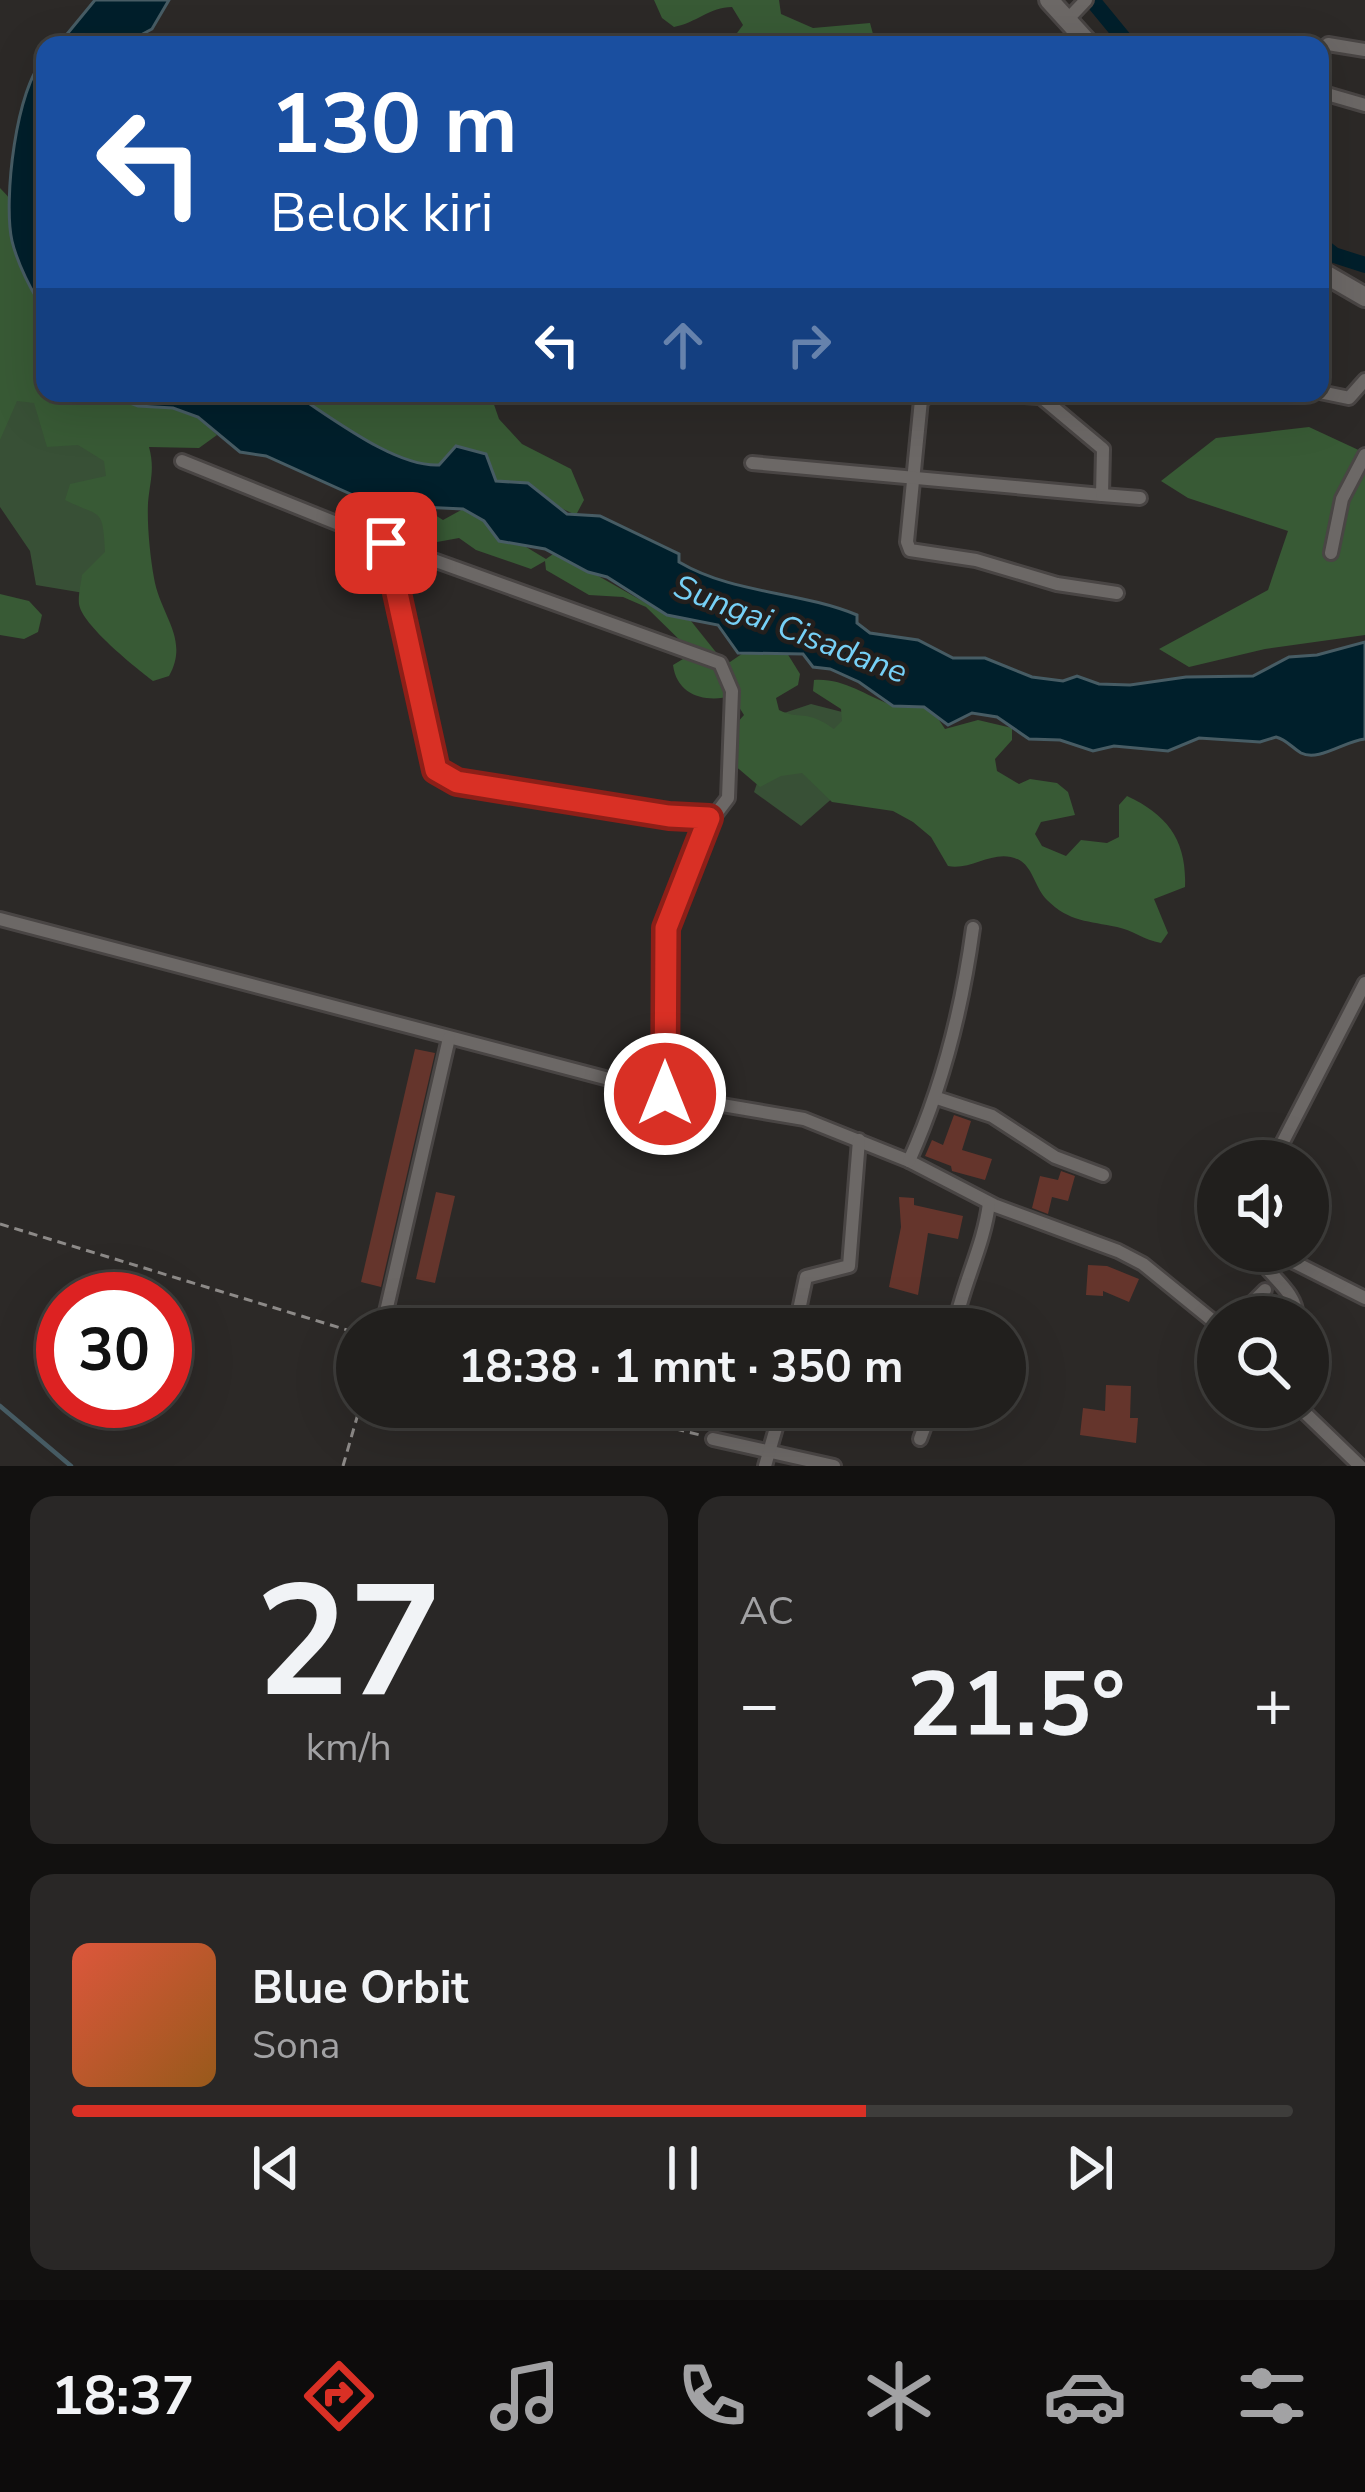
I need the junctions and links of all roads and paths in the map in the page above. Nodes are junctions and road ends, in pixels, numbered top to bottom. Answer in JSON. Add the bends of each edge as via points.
{"nodes":[{"id":1,"x":1049,"y":0,"type":"edge"},
{"id":2,"x":1086,"y":0,"type":"edge"},
{"id":3,"x":1067,"y":20,"type":"junction"},
{"id":4,"x":1082,"y":36,"type":"edge"},
{"id":5,"x":1329,"y":44,"type":"edge"},
{"id":6,"x":1365,"y":50,"type":"edge"},
{"id":7,"x":1329,"y":95,"type":"edge"},
{"id":8,"x":1365,"y":105,"type":"edge"},
{"id":9,"x":1329,"y":276,"type":"edge"},
{"id":10,"x":1365,"y":298,"type":"edge"},
{"id":11,"x":1365,"y":380,"type":"edge"},
{"id":12,"x":1329,"y":394,"type":"edge"},
{"id":13,"x":922,"y":402,"type":"edge"},
{"id":14,"x":1049,"y":402,"type":"edge"},
{"id":15,"x":1365,"y":455,"type":"edge"},
{"id":16,"x":182,"y":461,"type":"dead end"},
{"id":17,"x":752,"y":463,"type":"dead end"},
{"id":18,"x":913,"y":478,"type":"junction"},
{"id":19,"x":1102,"y":495,"type":"junction"},
{"id":20,"x":1140,"y":498,"type":"dead end"},
{"id":21,"x":386,"y":543,"type":"junction"},
{"id":22,"x":1331,"y":554,"type":"dead end"},
{"id":23,"x":1117,"y":593,"type":"dead end"},
{"id":24,"x":709,"y":823,"type":"junction"},
{"id":25,"x":0,"y":919,"type":"edge"},
{"id":26,"x":973,"y":928,"type":"dead end"},
{"id":27,"x":1365,"y":983,"type":"edge"},
{"id":28,"x":448,"y":1038,"type":"junction"},
{"id":29,"x":665,"y":1094,"type":"junction"},
{"id":30,"x":937,"y":1098,"type":"junction"},
{"id":31,"x":860,"y":1139,"type":"junction"},
{"id":32,"x":1285,"y":1140,"type":"edge"},
{"id":33,"x":909,"y":1161,"type":"junction"},
{"id":34,"x":1103,"y":1175,"type":"dead end"},
{"id":35,"x":989,"y":1203,"type":"junction"},
{"id":36,"x":0,"y":1224,"type":"edge"},
{"id":37,"x":1268,"y":1272,"type":"edge"},
{"id":38,"x":1313,"y":1272,"type":"edge"},
{"id":39,"x":1265,"y":1290,"type":"dead end"},
{"id":40,"x":1259,"y":1296,"type":"edge"},
{"id":41,"x":1292,"y":1296,"type":"edge"},
{"id":42,"x":1365,"y":1298,"type":"edge"},
{"id":43,"x":387,"y":1308,"type":"edge"},
{"id":44,"x":799,"y":1308,"type":"edge"},
{"id":45,"x":959,"y":1308,"type":"edge"},
{"id":46,"x":1197,"y":1308,"type":"edge"},
{"id":47,"x":336,"y":1327,"type":"edge"},
{"id":48,"x":354,"y":1428,"type":"edge"},
{"id":49,"x":673,"y":1428,"type":"edge"},
{"id":50,"x":776,"y":1428,"type":"edge"},
{"id":51,"x":924,"y":1428,"type":"edge"},
{"id":52,"x":1321,"y":1428,"type":"edge"},
{"id":53,"x":713,"y":1438,"type":"joint"},
{"id":54,"x":920,"y":1439,"type":"dead end"},
{"id":55,"x":769,"y":1451,"type":"junction"},
{"id":56,"x":343,"y":1466,"type":"edge"},
{"id":57,"x":765,"y":1466,"type":"edge"},
{"id":58,"x":834,"y":1466,"type":"edge"},
{"id":59,"x":1360,"y":1466,"type":"edge"}],
"edges":[{"from":1,"to":3,"type":"main road"},
{"from":2,"to":3,"type":"street"},
{"from":3,"to":4,"type":"main road"},
{"from":5,"to":6,"type":"street"},
{"from":7,"to":8,"type":"street"},
{"from":9,"to":10,"type":"main road"},
{"from":11,"to":12,"type":"street","via":[[1349,398]]},
{"from":13,"to":18,"type":"street"},
{"from":14,"to":19,"type":"street","via":[[1103,449]]},
{"from":15,"to":22,"type":"street","via":[[1342,499]]},
{"from":16,"to":21,"type":"street"},
{"from":17,"to":18,"type":"street"},
{"from":18,"to":19,"type":"street"},
{"from":18,"to":23,"type":"street","via":[[910,550]]},
{"from":19,"to":20,"type":"street"},
{"from":21,"to":24,"type":"street","via":[[436,770],[457,782],[706,815]]},
{"from":21,"to":24,"type":"street","via":[[720,663],[732,691],[728,798]]},
{"from":24,"to":29,"type":"street","via":[[666,928]]},
{"from":25,"to":28,"type":"street"},
{"from":26,"to":30,"type":"street"},
{"from":27,"to":32,"type":"street"},
{"from":28,"to":29,"type":"street"},
{"from":28,"to":43,"type":"street"},
{"from":29,"to":31,"type":"street","via":[[804,1119]]},
{"from":30,"to":33,"type":"street"},
{"from":30,"to":34,"type":"street"},
{"from":31,"to":33,"type":"street"},
{"from":31,"to":44,"type":"street","via":[[850,1266],[806,1277]]},
{"from":33,"to":35,"type":"street"},
{"from":35,"to":45,"type":"street"},
{"from":35,"to":46,"type":"street","via":[[1143,1264]]},
{"from":36,"to":47,"type":"path"},
{"from":37,"to":41,"type":"street"},
{"from":38,"to":42,"type":"street"},
{"from":39,"to":40,"type":"street"},
{"from":48,"to":56,"type":"path"},
{"from":49,"to":53,"type":"path"},
{"from":50,"to":55,"type":"street"},
{"from":51,"to":54,"type":"street"},
{"from":52,"to":59,"type":"street"},
{"from":53,"to":55,"type":"street"},
{"from":55,"to":57,"type":"street"},
{"from":55,"to":58,"type":"street"}]}
